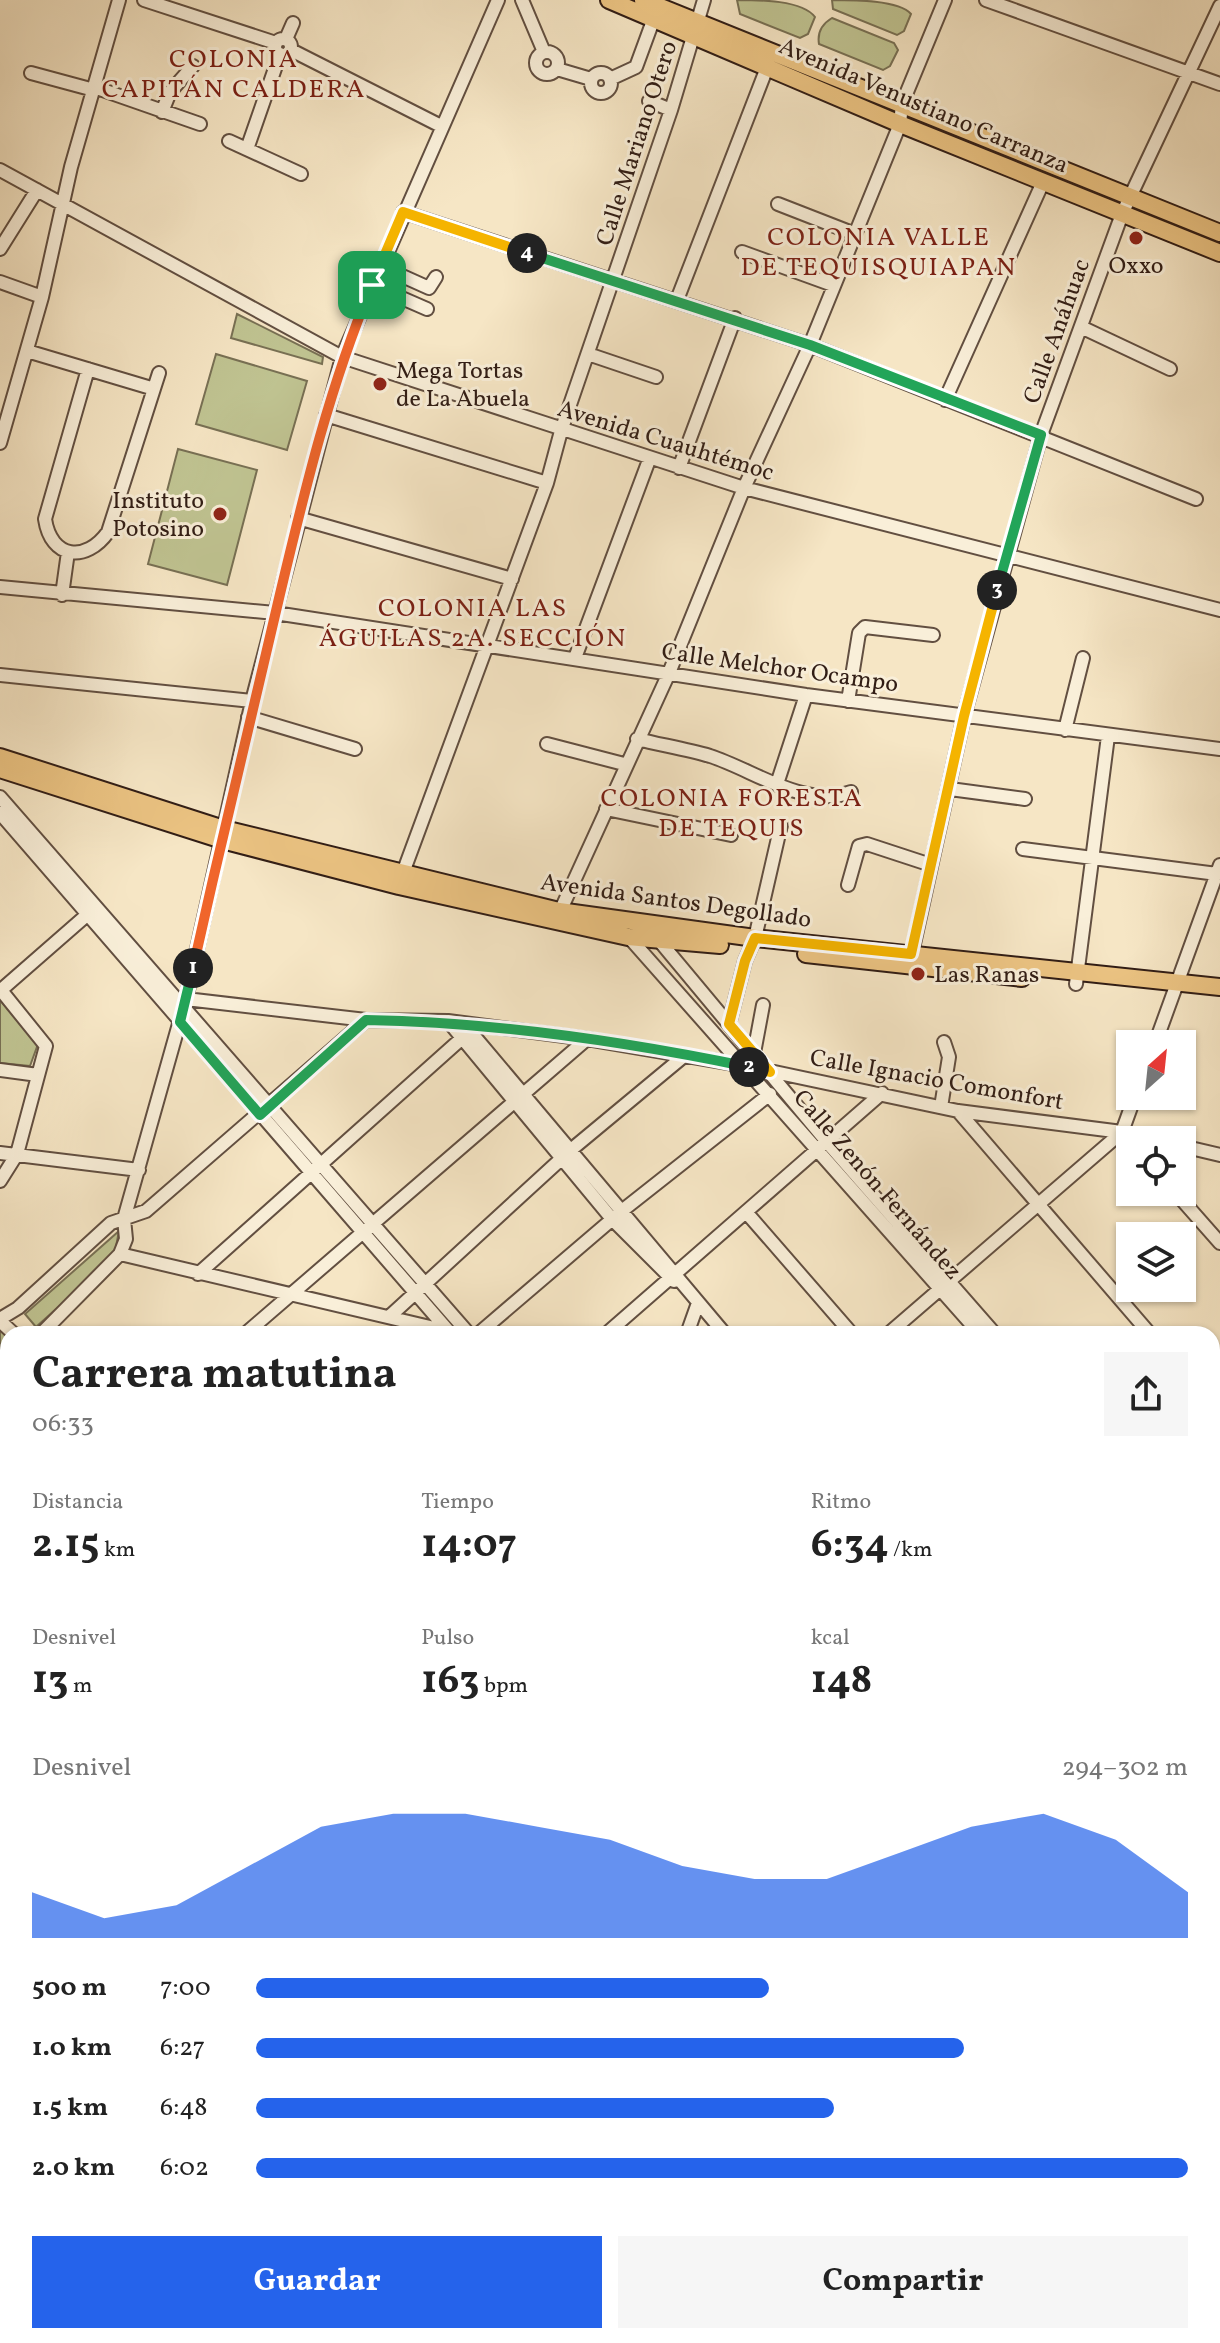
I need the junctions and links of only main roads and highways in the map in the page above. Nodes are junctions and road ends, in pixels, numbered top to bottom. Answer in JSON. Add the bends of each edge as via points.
{"nodes":[{"id":1,"x":609,"y":0,"type":"edge"},
{"id":2,"x":643,"y":0,"type":"edge"},
{"id":3,"x":696,"y":28,"type":"junction"},
{"id":4,"x":1220,"y":233,"type":"edge"},
{"id":5,"x":1220,"y":253,"type":"edge"},
{"id":6,"x":0,"y":757,"type":"edge"},
{"id":7,"x":0,"y":769,"type":"edge"},
{"id":8,"x":223,"y":834,"type":"junction"},
{"id":9,"x":557,"y":917,"type":"junction"},
{"id":10,"x":754,"y":943,"type":"junction"},
{"id":11,"x":1176,"y":987,"type":"junction"},
{"id":12,"x":1220,"y":987,"type":"edge"},
{"id":13,"x":1220,"y":997,"type":"edge"}],
"edges":[{"from":1,"to":3,"type":"main road","name":"Avenida Venustiano Carranza"},
{"from":2,"to":3,"type":"main road","name":"Avenida Venustiano Carranza"},
{"from":3,"to":4,"type":"main road","name":"Avenida Venustiano Carranza","via":[[902,104]]},
{"from":3,"to":5,"type":"main road","name":"Avenida Venustiano Carranza","via":[[900,124]]},
{"from":6,"to":8,"type":"main road","name":"Avenida Santos Degollado"},
{"from":7,"to":8,"type":"main road","name":"Avenida Santos Degollado"},
{"from":8,"to":9,"type":"main road","name":"Avenida Santos Degollado"},
{"from":9,"to":10,"type":"main road","name":"Avenida Santos Degollado"},
{"from":9,"to":10,"type":"main road","name":"Avenida Santos Degollado","via":[[628,937]]},
{"from":10,"to":11,"type":"main road","name":"Avenida Santos Degollado"},
{"from":11,"to":12,"type":"main road","name":"Avenida Santos Degollado"},
{"from":11,"to":13,"type":"main road","name":"Avenida Santos Degollado"}]}
